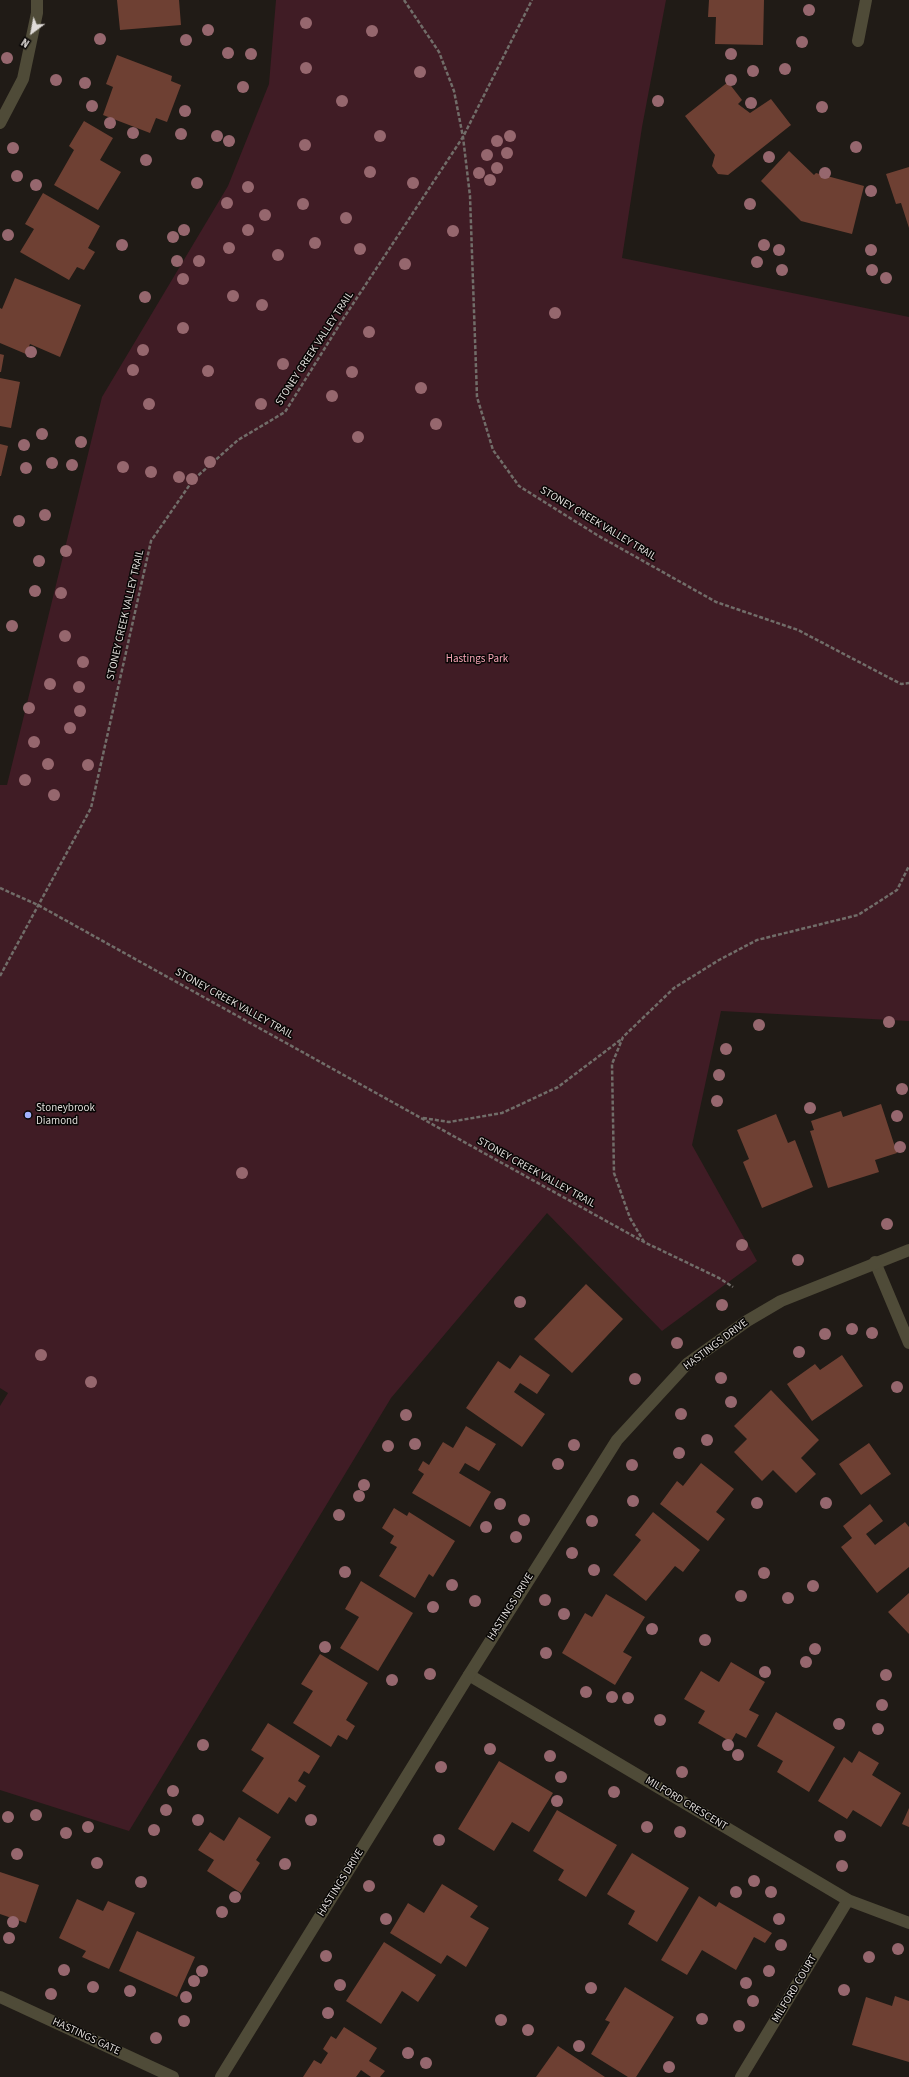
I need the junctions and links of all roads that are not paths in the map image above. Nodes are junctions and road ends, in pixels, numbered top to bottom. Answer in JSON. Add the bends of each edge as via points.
{"nodes":[{"id":1,"x":37,"y":0,"type":"edge"},
{"id":2,"x":866,"y":0,"type":"edge"},
{"id":3,"x":858,"y":41,"type":"dead end"},
{"id":4,"x":0,"y":123,"type":"edge"},
{"id":5,"x":909,"y":1250,"type":"edge"},
{"id":6,"x":875,"y":1262,"type":"junction"},
{"id":7,"x":909,"y":1343,"type":"edge"},
{"id":8,"x":469,"y":1675,"type":"junction"},
{"id":9,"x":848,"y":1900,"type":"junction"},
{"id":10,"x":909,"y":1923,"type":"edge"},
{"id":11,"x":0,"y":1997,"type":"edge"},
{"id":12,"x":173,"y":2077,"type":"edge"},
{"id":13,"x":221,"y":2077,"type":"edge"},
{"id":14,"x":741,"y":2077,"type":"edge"}],
"edges":[{"from":1,"to":4,"type":"street","via":[[37,13],[22,79]]},
{"from":2,"to":3,"type":"street"},
{"from":5,"to":6,"type":"street","name":"HASTINGS DRIVE"},
{"from":6,"to":7,"type":"street"},
{"from":6,"to":8,"type":"street","name":"HASTINGS DRIVE","via":[[781,1301],[747,1321],[687,1364],[617,1440]]},
{"from":8,"to":9,"type":"street","name":"MILFORD CRESCENT"},
{"from":8,"to":13,"type":"street","name":"HASTINGS DRIVE"},
{"from":9,"to":10,"type":"street","name":"MILFORD CRESCENT"},
{"from":9,"to":14,"type":"street","name":"MILFORD COURT"},
{"from":11,"to":12,"type":"street","name":"HASTINGS GATE"}]}
